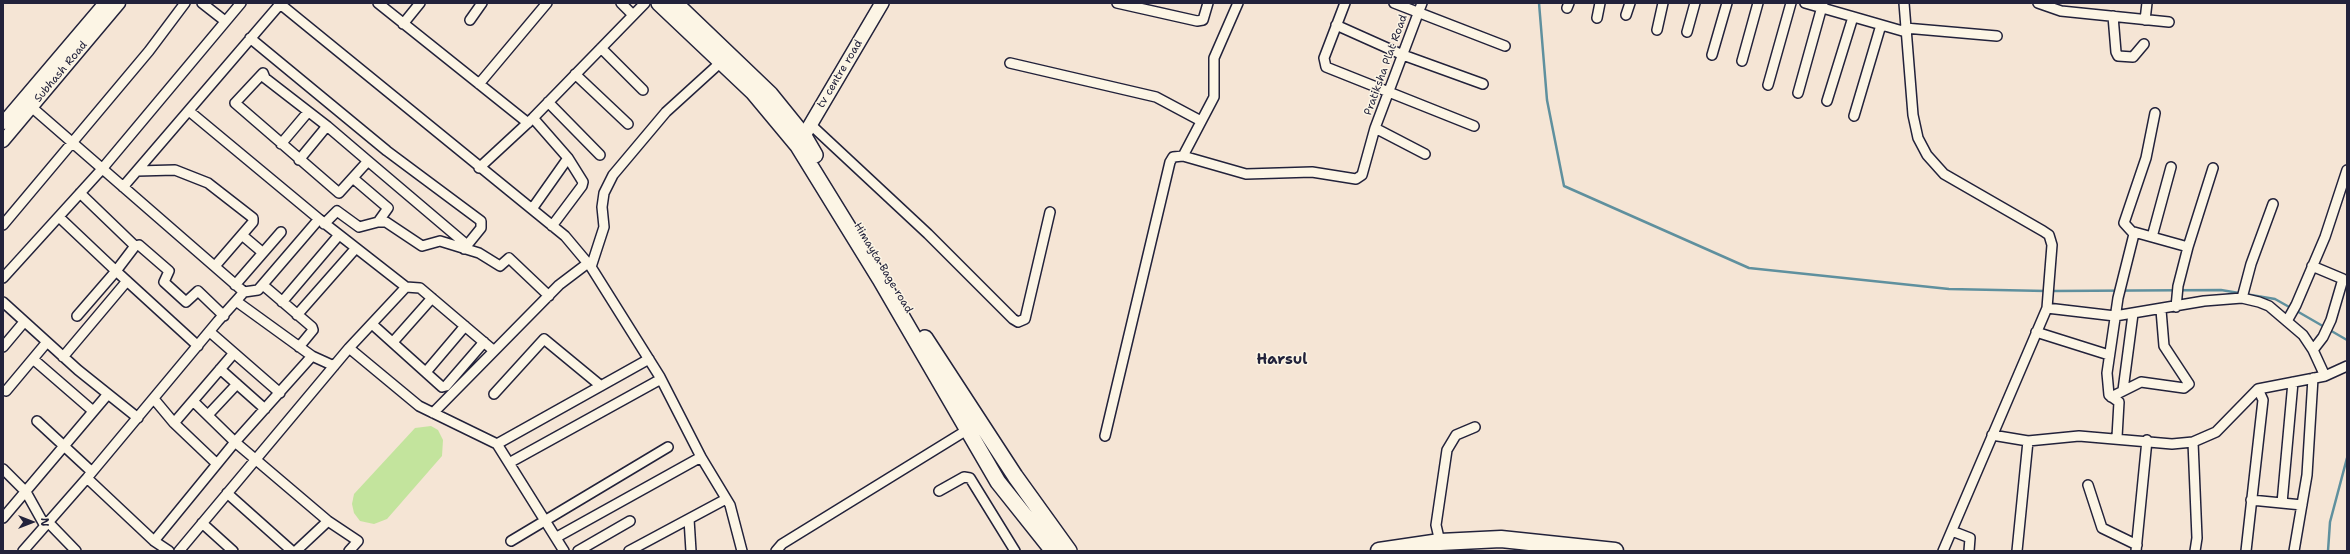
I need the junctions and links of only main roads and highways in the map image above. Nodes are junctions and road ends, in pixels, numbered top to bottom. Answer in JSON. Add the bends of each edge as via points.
{"nodes":[{"id":1,"x":659,"y":3,"type":"edge"},
{"id":2,"x":675,"y":3,"type":"edge"},
{"id":3,"x":882,"y":3,"type":"edge"},
{"id":4,"x":804,"y":135,"type":"junction"},
{"id":5,"x":1449,"y":545,"type":"edge"},
{"id":6,"x":1050,"y":551,"type":"edge"},
{"id":7,"x":1069,"y":551,"type":"edge"},
{"id":8,"x":1379,"y":551,"type":"edge"},
{"id":9,"x":1615,"y":551,"type":"edge"}],
"edges":[{"from":1,"to":4,"type":"main road","via":[[753,92]]},
{"from":2,"to":4,"type":"main road","name":"Himayta Bage road","via":[[770,94]]},
{"from":3,"to":4,"type":"main road","name":"tv centre road"},
{"from":4,"to":6,"type":"main road","via":[[880,279],[967,430],[998,482]]},
{"from":4,"to":7,"type":"main road","name":"Himayta Bage road","via":[[921,332],[1015,476]]},
{"from":5,"to":8,"type":"highway"},
{"from":5,"to":9,"type":"highway","via":[[1501,540]]}]}
